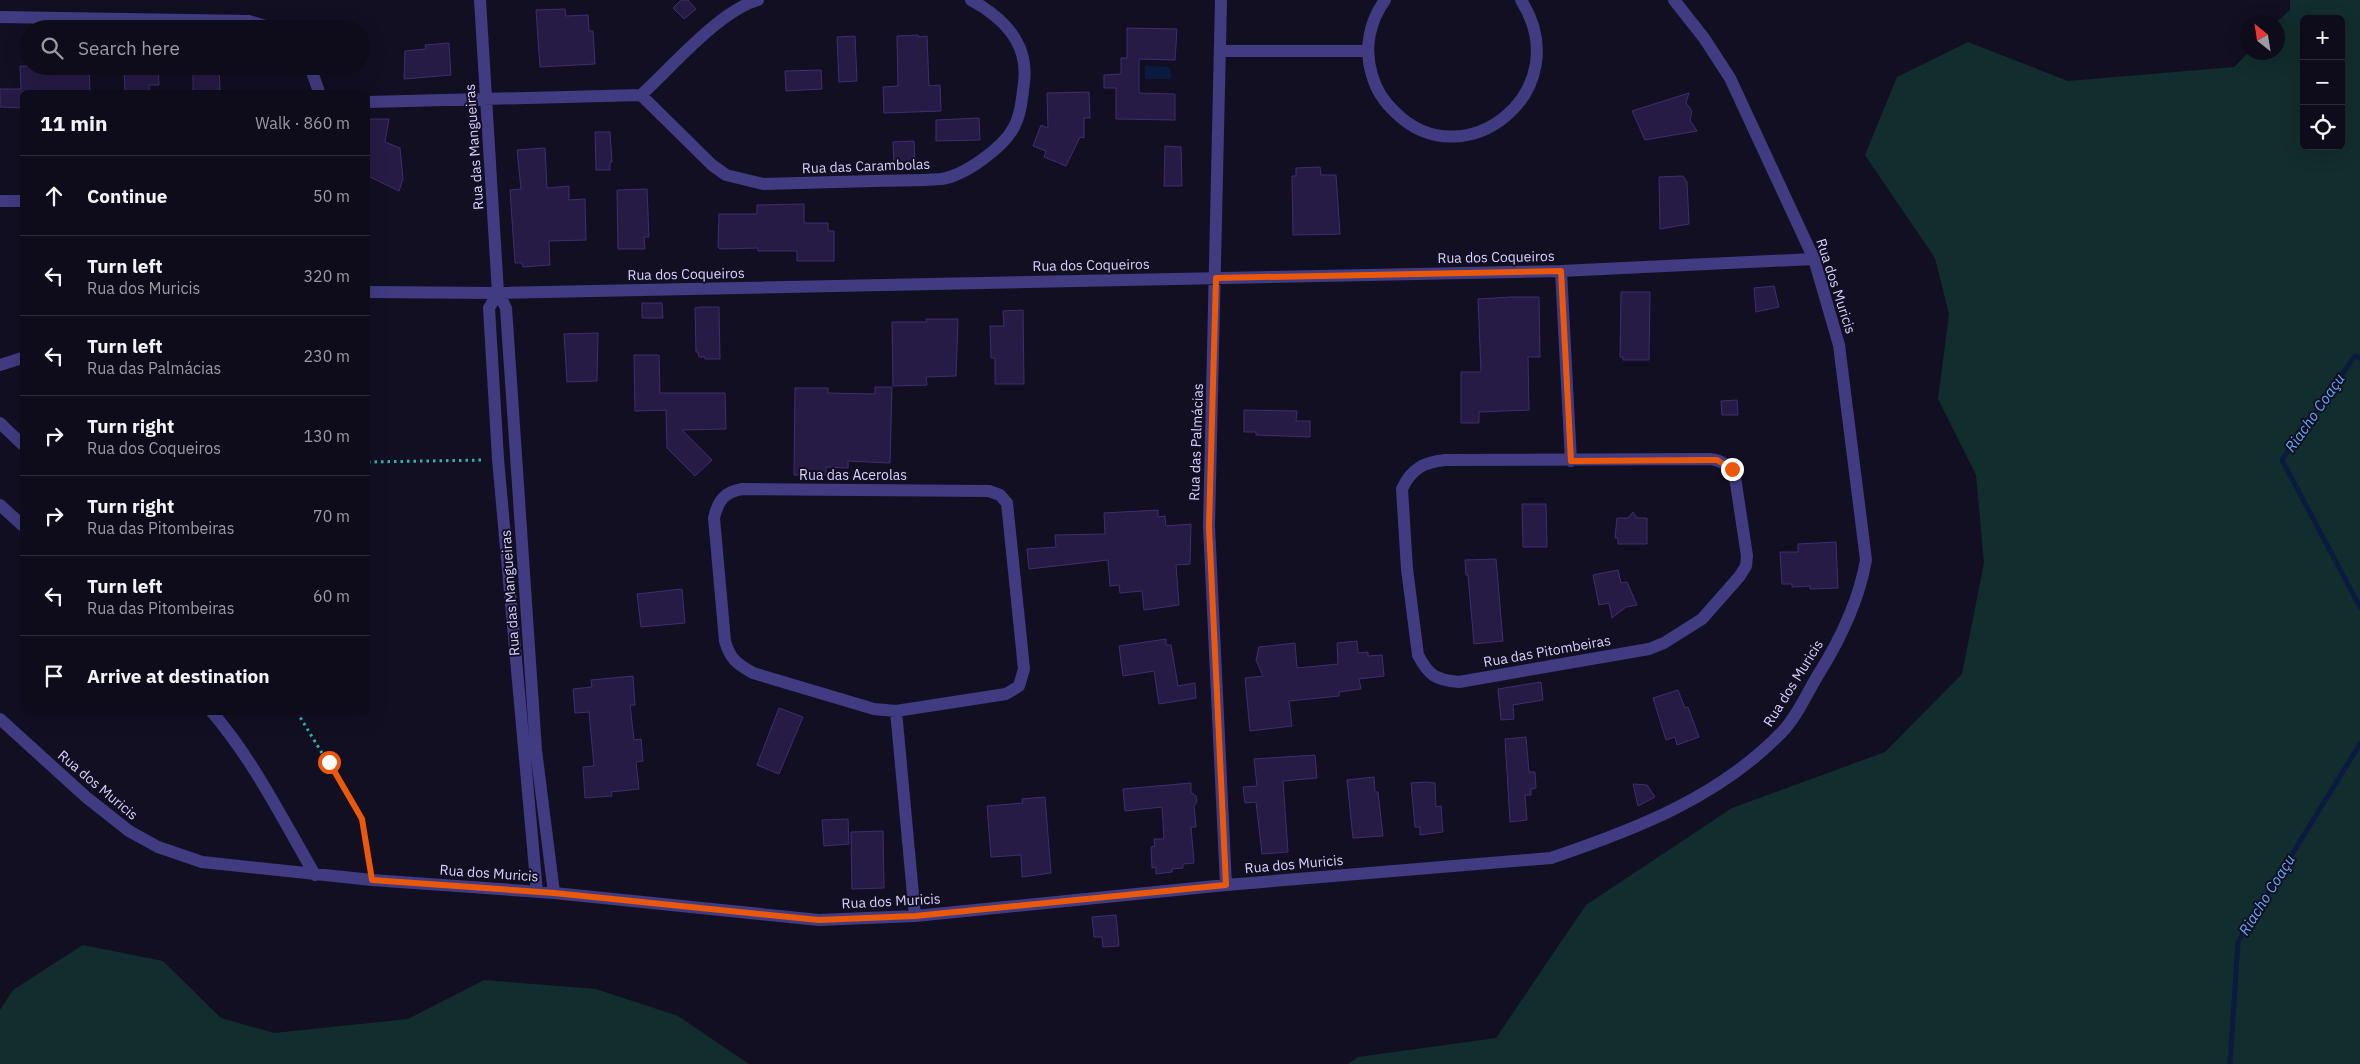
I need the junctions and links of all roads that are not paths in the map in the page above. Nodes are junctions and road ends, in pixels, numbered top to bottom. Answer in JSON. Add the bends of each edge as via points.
{"nodes":[{"id":1,"x":480,"y":0,"type":"edge"},
{"id":2,"x":758,"y":0,"type":"edge"},
{"id":3,"x":971,"y":0,"type":"edge"},
{"id":4,"x":1221,"y":0,"type":"edge"},
{"id":5,"x":1385,"y":0,"type":"edge"},
{"id":6,"x":1522,"y":0,"type":"edge"},
{"id":7,"x":1674,"y":0,"type":"edge"},
{"id":8,"x":0,"y":17,"type":"edge"},
{"id":9,"x":187,"y":20,"type":"edge"},
{"id":10,"x":1220,"y":51,"type":"junction"},
{"id":11,"x":1368,"y":51,"type":"junction"},
{"id":12,"x":313,"y":75,"type":"edge"},
{"id":13,"x":318,"y":90,"type":"edge"},
{"id":14,"x":641,"y":95,"type":"junction"},
{"id":15,"x":486,"y":99,"type":"junction"},
{"id":16,"x":370,"y":102,"type":"edge"},
{"id":17,"x":0,"y":201,"type":"edge"},
{"id":18,"x":20,"y":201,"type":"edge"},
{"id":19,"x":1814,"y":259,"type":"junction"},
{"id":20,"x":1561,"y":271,"type":"junction"},
{"id":21,"x":1216,"y":278,"type":"junction"},
{"id":22,"x":370,"y":292,"type":"edge"},
{"id":23,"x":498,"y":293,"type":"junction"},
{"id":24,"x":20,"y":359,"type":"edge"},
{"id":25,"x":0,"y":365,"type":"edge"},
{"id":26,"x":0,"y":423,"type":"edge"},
{"id":27,"x":20,"y":442,"type":"edge"},
{"id":28,"x":516,"y":458,"type":"junction"},
{"id":29,"x":498,"y":459,"type":"junction"},
{"id":30,"x":1571,"y":461,"type":"junction"},
{"id":31,"x":0,"y":505,"type":"edge"},
{"id":32,"x":20,"y":523,"type":"edge"},
{"id":33,"x":896,"y":711,"type":"junction"},
{"id":34,"x":214,"y":715,"type":"edge"},
{"id":35,"x":0,"y":719,"type":"edge"},
{"id":36,"x":315,"y":875,"type":"junction"},
{"id":37,"x":1226,"y":885,"type":"junction"},
{"id":38,"x":537,"y":892,"type":"junction"},
{"id":39,"x":554,"y":893,"type":"junction"},
{"id":40,"x":915,"y":916,"type":"junction"}],
"edges":[{"from":1,"to":15,"type":"street","name":"Rua das Mangueiras"},
{"from":2,"to":14,"type":"street","via":[[739,8],[719,23]]},
{"from":3,"to":14,"type":"street","name":"Rua das Carambolas","via":[[1014,33],[1023,55],[1023,94],[1014,128],[998,147],[974,165],[943,179],[762,184],[743,180],[726,175],[712,165]]},
{"from":4,"to":10,"type":"street","name":"Rua das Palmácias"},
{"from":5,"to":11,"type":"street","via":[[1373,21]]},
{"from":6,"to":11,"type":"street","via":[[1535,28],[1538,58],[1535,73],[1522,100],[1511,112],[1479,131],[1441,135],[1412,126],[1380,94],[1369,66]]},
{"from":7,"to":19,"type":"street","name":"Rua dos Muricis","via":[[1730,78]]},
{"from":8,"to":9,"type":"street"},
{"from":10,"to":11,"type":"street"},
{"from":10,"to":21,"type":"street","name":"Rua das Palmácias"},
{"from":12,"to":13,"type":"street"},
{"from":14,"to":15,"type":"street"},
{"from":15,"to":16,"type":"street"},
{"from":15,"to":23,"type":"street","name":"Rua das Mangueiras"},
{"from":17,"to":18,"type":"street"},
{"from":19,"to":20,"type":"street","name":"Rua dos Coqueiros"},
{"from":19,"to":37,"type":"street","name":"Rua dos Muricis","via":[[1839,345],[1866,560],[1855,602],[1829,658],[1783,731],[1746,764],[1697,798],[1644,824],[1551,858]]},
{"from":20,"to":21,"type":"street","name":"Rua dos Coqueiros"},
{"from":20,"to":30,"type":"street"},
{"from":21,"to":23,"type":"street","name":"Rua dos Coqueiros"},
{"from":21,"to":37,"type":"street","name":"Rua das Palmácias","via":[[1209,526]]},
{"from":22,"to":23,"type":"street","name":"Rua dos Coqueiros"},
{"from":23,"to":28,"type":"street","name":"Rua das Mangueiras","via":[[506,308]]},
{"from":23,"to":29,"type":"street","name":"Rua das Mangueiras","via":[[489,308]]},
{"from":24,"to":25,"type":"street"},
{"from":26,"to":27,"type":"street"},
{"from":28,"to":29,"type":"street"},
{"from":28,"to":39,"type":"street","name":"Rua das Mangueiras","via":[[536,750]]},
{"from":29,"to":38,"type":"street","name":"Rua das Mangueiras"},
{"from":30,"to":30,"type":"street","name":"Rua das Pitombeiras","via":[[1445,460],[1428,462],[1407,477],[1402,489],[1407,568],[1418,655],[1427,670],[1440,680],[1459,682],[1649,649],[1702,620],[1746,566],[1735,477],[1726,465],[1710,460]]},
{"from":31,"to":32,"type":"street"},
{"from":33,"to":33,"type":"street","name":"Rua das Acerolas","via":[[874,709],[753,673],[729,657],[714,518],[717,506],[730,491],[989,490],[1005,498],[1023,677],[1018,686],[1006,694]]},
{"from":33,"to":40,"type":"street"},
{"from":34,"to":36,"type":"street","via":[[256,774]]},
{"from":35,"to":36,"type":"street","name":"Rua dos Muricis","via":[[86,797],[130,831],[158,847],[202,862]]},
{"from":36,"to":38,"type":"street","name":"Rua dos Muricis"},
{"from":37,"to":40,"type":"street","name":"Rua dos Muricis"},
{"from":38,"to":39,"type":"street","name":"Rua dos Muricis"},
{"from":39,"to":40,"type":"street","name":"Rua dos Muricis","via":[[819,920]]}]}
